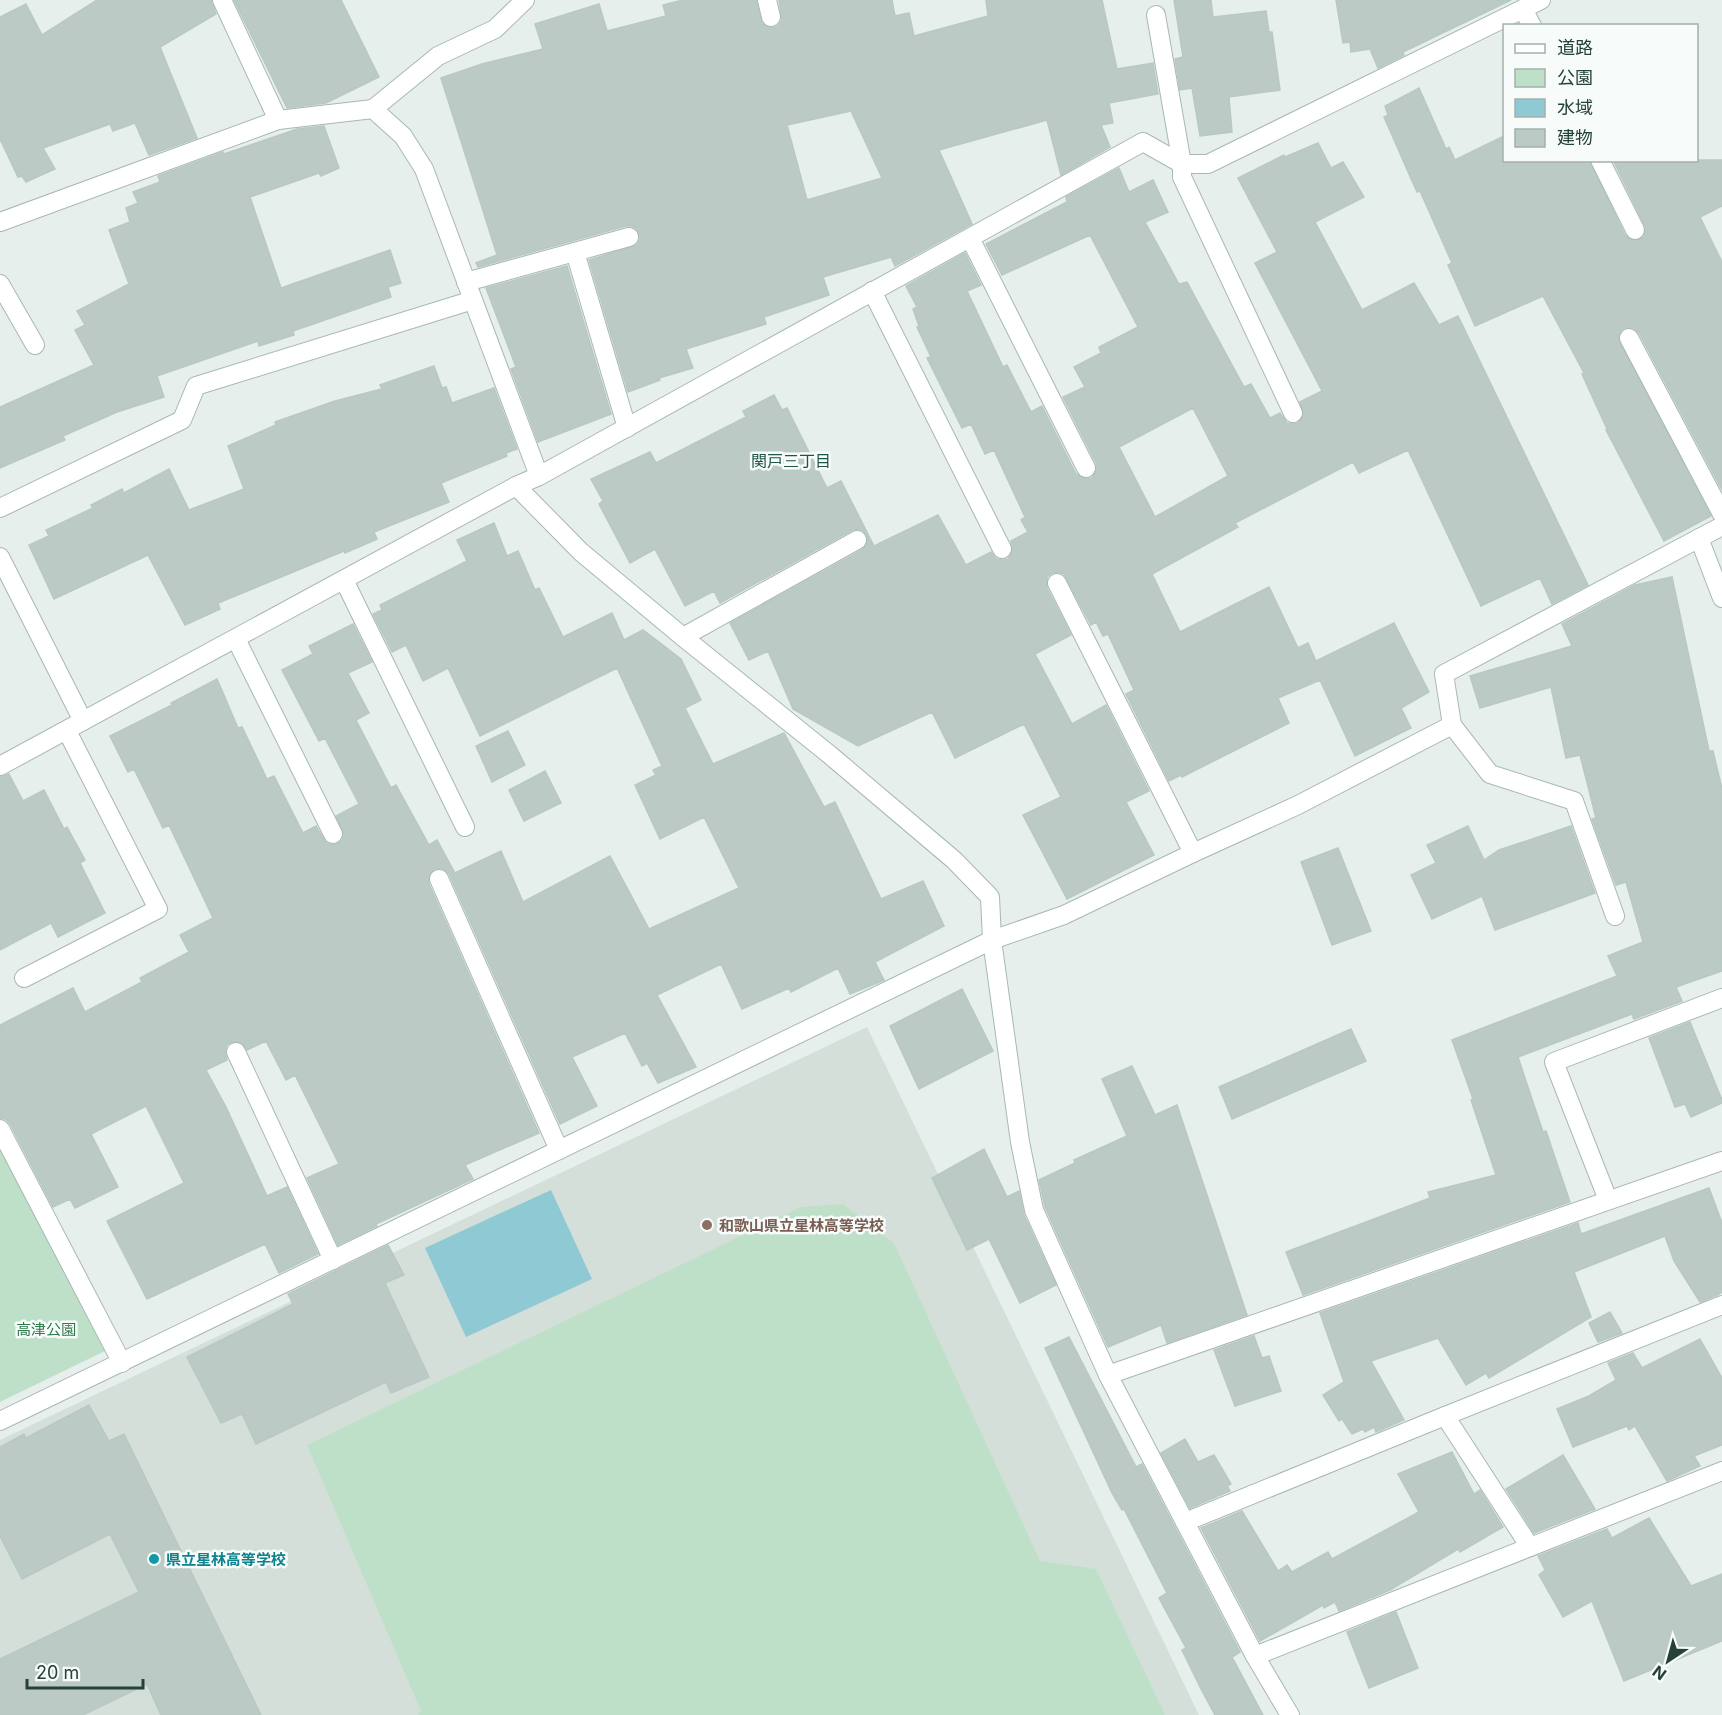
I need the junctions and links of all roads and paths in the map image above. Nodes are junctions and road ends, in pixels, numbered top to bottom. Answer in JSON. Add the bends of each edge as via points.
{"nodes":[{"id":1,"x":222,"y":0,"type":"edge"},
{"id":2,"x":525,"y":0,"type":"edge"},
{"id":3,"x":1541,"y":0,"type":"edge"},
{"id":4,"x":1156,"y":15,"type":"dead end"},
{"id":5,"x":1528,"y":17,"type":"edge"},
{"id":6,"x":1513,"y":24,"type":"edge"},
{"id":7,"x":1503,"y":28,"type":"edge"},
{"id":8,"x":373,"y":109,"type":"junction"},
{"id":9,"x":279,"y":120,"type":"junction"},
{"id":10,"x":1601,"y":162,"type":"edge"},
{"id":11,"x":1182,"y":164,"type":"junction"},
{"id":12,"x":0,"y":222,"type":"edge"},
{"id":13,"x":1635,"y":230,"type":"dead end"},
{"id":14,"x":629,"y":237,"type":"dead end"},
{"id":15,"x":970,"y":238,"type":"junction"},
{"id":16,"x":575,"y":252,"type":"junction"},
{"id":17,"x":466,"y":282,"type":"junction"},
{"id":18,"x":0,"y":284,"type":"edge"},
{"id":19,"x":872,"y":291,"type":"junction"},
{"id":20,"x":473,"y":300,"type":"junction"},
{"id":21,"x":1629,"y":338,"type":"dead end"},
{"id":22,"x":35,"y":345,"type":"dead end"},
{"id":23,"x":1293,"y":413,"type":"dead end"},
{"id":24,"x":627,"y":428,"type":"junction"},
{"id":25,"x":1086,"y":468,"type":"dead end"},
{"id":26,"x":539,"y":476,"type":"junction"},
{"id":27,"x":516,"y":486,"type":"junction"},
{"id":28,"x":0,"y":508,"type":"edge"},
{"id":29,"x":1722,"y":514,"type":"edge"},
{"id":30,"x":1722,"y":526,"type":"edge"},
{"id":31,"x":1699,"y":538,"type":"junction"},
{"id":32,"x":857,"y":540,"type":"dead end"},
{"id":33,"x":1002,"y":549,"type":"dead end"},
{"id":34,"x":0,"y":557,"type":"edge"},
{"id":35,"x":344,"y":579,"type":"junction"},
{"id":36,"x":1057,"y":583,"type":"dead end"},
{"id":37,"x":1722,"y":598,"type":"edge"},
{"id":38,"x":683,"y":638,"type":"junction"},
{"id":39,"x":236,"y":639,"type":"junction"},
{"id":40,"x":83,"y":721,"type":"junction"},
{"id":41,"x":1452,"y":725,"type":"junction"},
{"id":42,"x":67,"y":731,"type":"junction"},
{"id":43,"x":0,"y":766,"type":"edge"},
{"id":44,"x":465,"y":827,"type":"dead end"},
{"id":45,"x":333,"y":834,"type":"dead end"},
{"id":46,"x":1193,"y":852,"type":"junction"},
{"id":47,"x":439,"y":879,"type":"dead end"},
{"id":48,"x":1615,"y":916,"type":"dead end"},
{"id":49,"x":992,"y":940,"type":"junction"},
{"id":50,"x":24,"y":978,"type":"dead end"},
{"id":51,"x":1722,"y":998,"type":"edge"},
{"id":52,"x":236,"y":1052,"type":"dead end"},
{"id":53,"x":0,"y":1129,"type":"edge"},
{"id":54,"x":560,"y":1150,"type":"junction"},
{"id":55,"x":1722,"y":1161,"type":"edge"},
{"id":56,"x":1608,"y":1200,"type":"junction"},
{"id":57,"x":333,"y":1260,"type":"junction"},
{"id":58,"x":1722,"y":1305,"type":"edge"},
{"id":59,"x":122,"y":1362,"type":"junction"},
{"id":60,"x":1108,"y":1375,"type":"junction"},
{"id":61,"x":1444,"y":1416,"type":"junction"},
{"id":62,"x":0,"y":1421,"type":"edge"},
{"id":63,"x":1722,"y":1471,"type":"edge"},
{"id":64,"x":1185,"y":1522,"type":"junction"},
{"id":65,"x":1530,"y":1547,"type":"junction"},
{"id":66,"x":1255,"y":1656,"type":"junction"},
{"id":67,"x":1290,"y":1715,"type":"edge"}],
"edges":[{"from":1,"to":9,"type":"street"},
{"from":2,"to":8,"type":"street","via":[[495,29],[438,56]]},
{"from":3,"to":5,"type":"street"},
{"from":4,"to":11,"type":"street"},
{"from":5,"to":6,"type":"street"},
{"from":7,"to":11,"type":"street","via":[[1208,164]]},
{"from":8,"to":9,"type":"street"},
{"from":8,"to":17,"type":"street","via":[[403,136],[424,169]]},
{"from":9,"to":12,"type":"street"},
{"from":10,"to":13,"type":"street"},
{"from":11,"to":15,"type":"street","via":[[1143,142]]},
{"from":11,"to":23,"type":"street","via":[[1182,177]]},
{"from":14,"to":16,"type":"street"},
{"from":15,"to":19,"type":"street"},
{"from":15,"to":25,"type":"street"},
{"from":16,"to":17,"type":"street"},
{"from":16,"to":24,"type":"street"},
{"from":17,"to":20,"type":"street"},
{"from":18,"to":22,"type":"street"},
{"from":19,"to":24,"type":"street"},
{"from":19,"to":33,"type":"street"},
{"from":20,"to":26,"type":"street"},
{"from":20,"to":28,"type":"street","via":[[196,387],[182,420]]},
{"from":21,"to":29,"type":"street"},
{"from":24,"to":26,"type":"street"},
{"from":26,"to":27,"type":"street"},
{"from":27,"to":35,"type":"street"},
{"from":27,"to":38,"type":"street","via":[[581,552]]},
{"from":30,"to":31,"type":"street"},
{"from":31,"to":37,"type":"street"},
{"from":31,"to":41,"type":"street","via":[[1444,674]]},
{"from":32,"to":38,"type":"street"},
{"from":34,"to":40,"type":"street"},
{"from":35,"to":39,"type":"street"},
{"from":35,"to":44,"type":"street"},
{"from":36,"to":46,"type":"street"},
{"from":38,"to":49,"type":"street","via":[[830,754],[954,860],[990,897]]},
{"from":39,"to":40,"type":"street"},
{"from":39,"to":45,"type":"street"},
{"from":40,"to":42,"type":"street"},
{"from":41,"to":46,"type":"street","via":[[1298,805]]},
{"from":41,"to":48,"type":"street","via":[[1490,774],[1574,801]]},
{"from":42,"to":43,"type":"street"},
{"from":42,"to":50,"type":"street","via":[[158,909]]},
{"from":46,"to":49,"type":"street","via":[[1064,915]]},
{"from":47,"to":54,"type":"street"},
{"from":49,"to":54,"type":"street"},
{"from":49,"to":60,"type":"street","via":[[1020,1142],[1034,1210]]},
{"from":51,"to":56,"type":"street","via":[[1554,1062]]},
{"from":52,"to":57,"type":"street"},
{"from":53,"to":59,"type":"street"},
{"from":54,"to":57,"type":"street"},
{"from":55,"to":56,"type":"street"},
{"from":56,"to":60,"type":"street"},
{"from":57,"to":59,"type":"street"},
{"from":58,"to":61,"type":"street"},
{"from":59,"to":62,"type":"street"},
{"from":60,"to":64,"type":"street"},
{"from":61,"to":64,"type":"street"},
{"from":61,"to":65,"type":"street"},
{"from":63,"to":65,"type":"street"},
{"from":64,"to":66,"type":"street"},
{"from":65,"to":66,"type":"street"},
{"from":66,"to":67,"type":"street"}]}
